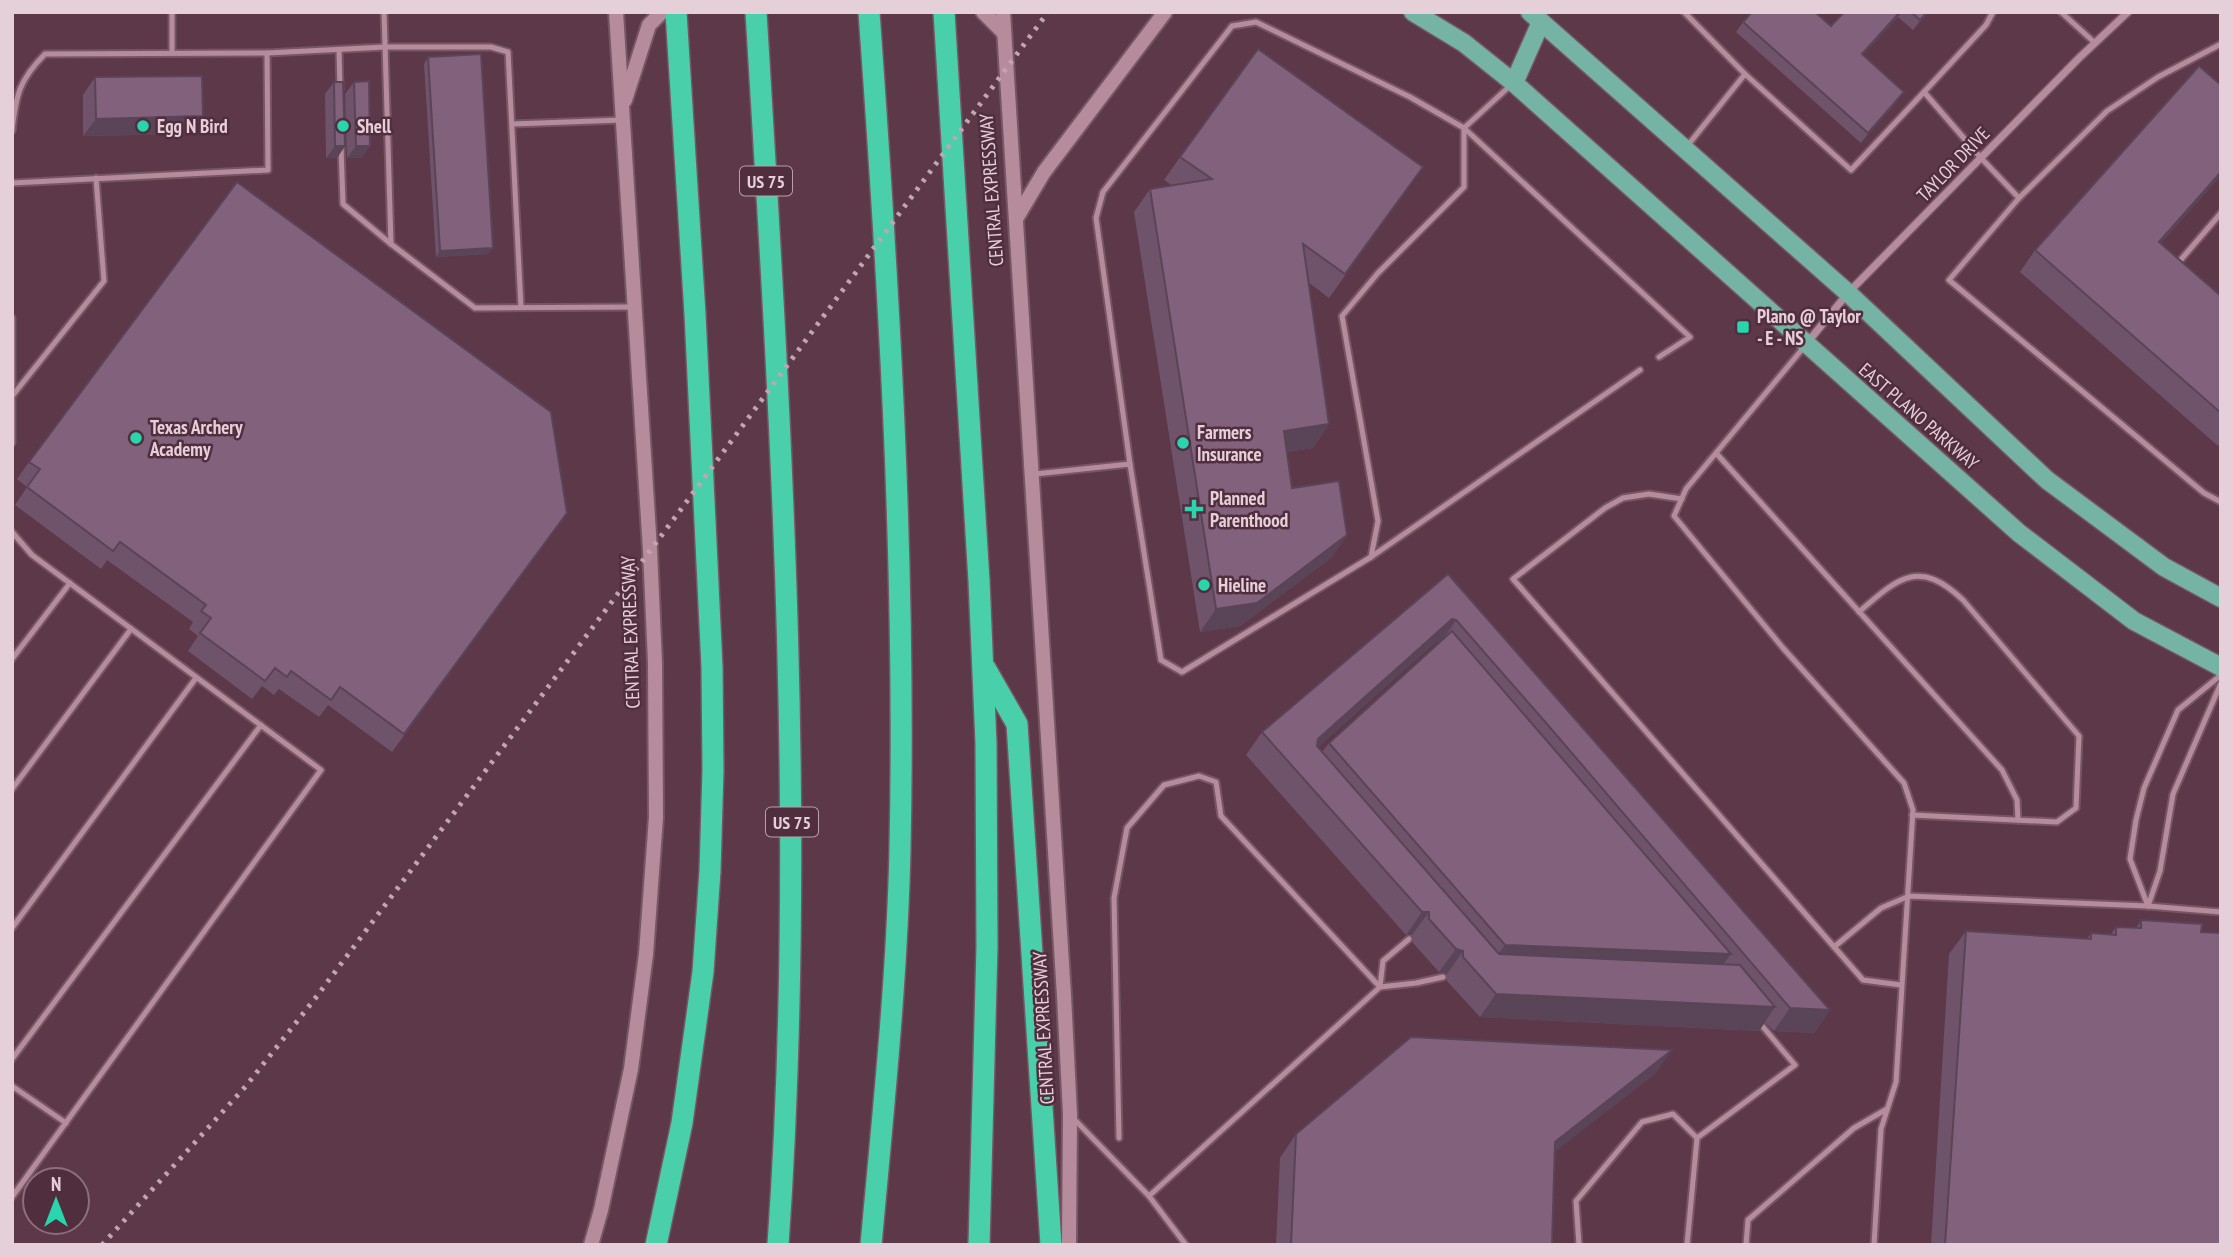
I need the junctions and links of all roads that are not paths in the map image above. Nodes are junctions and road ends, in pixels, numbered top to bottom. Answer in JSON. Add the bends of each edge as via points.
{"nodes":[{"id":1,"x":172,"y":12,"type":"edge"},
{"id":2,"x":384,"y":12,"type":"edge"},
{"id":3,"x":616,"y":12,"type":"edge"},
{"id":4,"x":662,"y":12,"type":"edge"},
{"id":5,"x":676,"y":12,"type":"edge"},
{"id":6,"x":756,"y":12,"type":"edge"},
{"id":7,"x":869,"y":12,"type":"edge"},
{"id":8,"x":944,"y":12,"type":"edge"},
{"id":9,"x":983,"y":12,"type":"edge"},
{"id":10,"x":1003,"y":12,"type":"edge"},
{"id":11,"x":1164,"y":12,"type":"edge"},
{"id":12,"x":1413,"y":12,"type":"edge"},
{"id":13,"x":1684,"y":12,"type":"edge"},
{"id":14,"x":1993,"y":12,"type":"edge"},
{"id":15,"x":2060,"y":12,"type":"edge"},
{"id":16,"x":2128,"y":12,"type":"edge"},
{"id":17,"x":1540,"y":15,"type":"edge"},
{"id":18,"x":1004,"y":33,"type":"junction"},
{"id":19,"x":2095,"y":43,"type":"junction"},
{"id":20,"x":2221,"y":44,"type":"edge"},
{"id":21,"x":385,"y":47,"type":"junction"},
{"id":22,"x":339,"y":50,"type":"junction"},
{"id":23,"x":172,"y":52,"type":"junction"},
{"id":24,"x":267,"y":52,"type":"junction"},
{"id":25,"x":1745,"y":74,"type":"junction"},
{"id":26,"x":1514,"y":83,"type":"junction"},
{"id":27,"x":1924,"y":92,"type":"junction"},
{"id":28,"x":340,"y":101,"type":"edge"},
{"id":29,"x":623,"y":114,"type":"junction"},
{"id":30,"x":513,"y":124,"type":"junction"},
{"id":31,"x":1464,"y":128,"type":"junction"},
{"id":32,"x":12,"y":131,"type":"edge"},
{"id":33,"x":341,"y":140,"type":"edge"},
{"id":34,"x":1685,"y":148,"type":"junction"},
{"id":35,"x":1981,"y":158,"type":"junction"},
{"id":36,"x":96,"y":178,"type":"junction"},
{"id":37,"x":12,"y":183,"type":"edge"},
{"id":38,"x":2019,"y":198,"type":"junction"},
{"id":39,"x":2221,"y":214,"type":"edge"},
{"id":40,"x":1016,"y":220,"type":"junction"},
{"id":41,"x":391,"y":244,"type":"junction"},
{"id":42,"x":2186,"y":270,"type":"edge"},
{"id":43,"x":1848,"y":293,"type":"junction"},
{"id":44,"x":521,"y":307,"type":"junction"},
{"id":45,"x":636,"y":307,"type":"junction"},
{"id":46,"x":12,"y":318,"type":"edge"},
{"id":47,"x":1806,"y":345,"type":"junction"},
{"id":48,"x":1660,"y":357,"type":"dead end"},
{"id":49,"x":1640,"y":370,"type":"dead end"},
{"id":50,"x":13,"y":395,"type":"edge"},
{"id":51,"x":12,"y":443,"type":"edge"},
{"id":52,"x":1716,"y":453,"type":"junction"},
{"id":53,"x":1130,"y":464,"type":"junction"},
{"id":54,"x":1032,"y":474,"type":"junction"},
{"id":55,"x":1682,"y":499,"type":"junction"},
{"id":56,"x":2221,"y":502,"type":"edge"},
{"id":57,"x":12,"y":532,"type":"edge"},
{"id":58,"x":1371,"y":557,"type":"junction"},
{"id":59,"x":69,"y":583,"type":"junction"},
{"id":60,"x":2221,"y":598,"type":"edge"},
{"id":61,"x":1859,"y":612,"type":"junction"},
{"id":62,"x":131,"y":629,"type":"junction"},
{"id":63,"x":12,"y":659,"type":"edge"},
{"id":64,"x":984,"y":666,"type":"junction"},
{"id":65,"x":2221,"y":667,"type":"edge"},
{"id":66,"x":2221,"y":675,"type":"edge"},
{"id":67,"x":196,"y":678,"type":"junction"},
{"id":68,"x":2221,"y":683,"type":"edge"},
{"id":69,"x":261,"y":725,"type":"junction"},
{"id":70,"x":13,"y":786,"type":"edge"},
{"id":71,"x":1912,"y":815,"type":"junction"},
{"id":72,"x":2018,"y":820,"type":"junction"},
{"id":73,"x":1909,"y":895,"type":"junction"},
{"id":74,"x":2148,"y":906,"type":"junction"},
{"id":75,"x":2221,"y":912,"type":"edge"},
{"id":76,"x":12,"y":928,"type":"edge"},
{"id":77,"x":1409,"y":939,"type":"dead end"},
{"id":78,"x":1834,"y":947,"type":"junction"},
{"id":79,"x":1443,"y":977,"type":"dead end"},
{"id":80,"x":1901,"y":985,"type":"junction"},
{"id":81,"x":1380,"y":987,"type":"junction"},
{"id":82,"x":1752,"y":1014,"type":"edge"},
{"id":83,"x":12,"y":1059,"type":"edge"},
{"id":84,"x":12,"y":1086,"type":"edge"},
{"id":85,"x":1888,"y":1108,"type":"junction"},
{"id":86,"x":1070,"y":1114,"type":"junction"},
{"id":87,"x":66,"y":1123,"type":"junction"},
{"id":88,"x":1119,"y":1138,"type":"dead end"},
{"id":89,"x":1697,"y":1138,"type":"junction"},
{"id":90,"x":1149,"y":1196,"type":"junction"},
{"id":91,"x":12,"y":1197,"type":"edge"},
{"id":92,"x":591,"y":1245,"type":"edge"},
{"id":93,"x":656,"y":1245,"type":"edge"},
{"id":94,"x":778,"y":1245,"type":"edge"},
{"id":95,"x":871,"y":1245,"type":"edge"},
{"id":96,"x":979,"y":1245,"type":"edge"},
{"id":97,"x":1051,"y":1245,"type":"edge"},
{"id":98,"x":1069,"y":1245,"type":"edge"},
{"id":99,"x":1186,"y":1245,"type":"edge"},
{"id":100,"x":1579,"y":1245,"type":"edge"},
{"id":101,"x":1688,"y":1245,"type":"edge"},
{"id":102,"x":1746,"y":1245,"type":"edge"},
{"id":103,"x":1874,"y":1245,"type":"edge"}],
"edges":[{"from":1,"to":23,"type":"lane"},
{"from":2,"to":21,"type":"lane"},
{"from":3,"to":29,"type":"main road","name":"CENTRAL EXPRESSWAY"},
{"from":4,"to":29,"type":"main road","via":[[649,25]]},
{"from":5,"to":93,"type":"highway","via":[[712,667],[713,782],[703,972],[682,1123]]},
{"from":6,"to":94,"type":"highway","number":"US 75","via":[[782,450],[791,730],[791,985]]},
{"from":7,"to":95,"type":"highway","via":[[890,354],[901,732],[896,947]]},
{"from":8,"to":64,"type":"highway"},
{"from":9,"to":18,"type":"main road"},
{"from":10,"to":18,"type":"main road","name":"CENTRAL EXPRESSWAY"},
{"from":11,"to":40,"type":"main road","via":[[1044,172]]},
{"from":12,"to":26,"type":"main road","name":"EAST PLANO PARKWAY","via":[[1464,43]]},
{"from":13,"to":25,"type":"lane"},
{"from":14,"to":27,"type":"lane"},
{"from":15,"to":19,"type":"lane"},
{"from":16,"to":19,"type":"street","name":"TAYLOR DRIVE"},
{"from":17,"to":26,"type":"main road"},
{"from":17,"to":34,"type":"main road","name":"EAST PLANO PARKWAY"},
{"from":18,"to":40,"type":"main road","name":"CENTRAL EXPRESSWAY"},
{"from":19,"to":35,"type":"street","name":"TAYLOR DRIVE"},
{"from":20,"to":38,"type":"lane","via":[[2107,111]]},
{"from":21,"to":22,"type":"lane"},
{"from":21,"to":30,"type":"lane","via":[[491,47],[508,52]]},
{"from":21,"to":41,"type":"lane"},
{"from":22,"to":24,"type":"lane"},
{"from":22,"to":28,"type":"lane"},
{"from":23,"to":24,"type":"lane"},
{"from":23,"to":32,"type":"lane","via":[[45,54],[27,72],[16,100]]},
{"from":24,"to":36,"type":"lane","via":[[268,170]]},
{"from":25,"to":27,"type":"lane","via":[[1851,170]]},
{"from":25,"to":34,"type":"lane"},
{"from":26,"to":31,"type":"lane"},
{"from":26,"to":47,"type":"main road","name":"EAST PLANO PARKWAY"},
{"from":27,"to":35,"type":"lane"},
{"from":29,"to":30,"type":"lane"},
{"from":29,"to":45,"type":"main road","name":"CENTRAL EXPRESSWAY"},
{"from":30,"to":44,"type":"lane"},
{"from":31,"to":48,"type":"lane","via":[[1690,337]]},
{"from":31,"to":53,"type":"lane","via":[[1256,22],[1232,26],[1104,192],[1096,218]]},
{"from":31,"to":58,"type":"lane","via":[[1464,187],[1342,316],[1378,521]]},
{"from":33,"to":41,"type":"lane","via":[[342,204]]},
{"from":34,"to":43,"type":"main road","name":"EAST PLANO PARKWAY"},
{"from":35,"to":38,"type":"lane"},
{"from":35,"to":43,"type":"street","name":"TAYLOR DRIVE"},
{"from":36,"to":37,"type":"lane"},
{"from":36,"to":50,"type":"lane","via":[[104,281]]},
{"from":38,"to":56,"type":"lane","via":[[1949,280],[2204,493]]},
{"from":39,"to":42,"type":"lane","via":[[2177,262]]},
{"from":40,"to":54,"type":"main road","name":"CENTRAL EXPRESSWAY"},
{"from":41,"to":44,"type":"lane","via":[[475,308]]},
{"from":43,"to":47,"type":"street","name":"TAYLOR DRIVE"},
{"from":43,"to":60,"type":"main road","name":"EAST PLANO PARKWAY","via":[[2047,480],[2164,567]]},
{"from":44,"to":45,"type":"lane"},
{"from":45,"to":92,"type":"main road","name":"CENTRAL EXPRESSWAY","via":[[653,625],[656,817],[646,954],[631,1069]]},
{"from":46,"to":50,"type":"lane"},
{"from":47,"to":52,"type":"lane"},
{"from":47,"to":65,"type":"main road","name":"EAST PLANO PARKWAY","via":[[2019,533],[2134,621]]},
{"from":49,"to":58,"type":"lane"},
{"from":50,"to":51,"type":"lane"},
{"from":52,"to":55,"type":"lane"},
{"from":52,"to":61,"type":"lane"},
{"from":53,"to":54,"type":"lane"},
{"from":53,"to":58,"type":"lane","via":[[1161,660],[1182,672]]},
{"from":54,"to":86,"type":"main road","name":"CENTRAL EXPRESSWAY"},
{"from":55,"to":71,"type":"lane","via":[[1674,516],[1783,648],[1904,783]]},
{"from":55,"to":78,"type":"lane","via":[[1649,494],[1623,498],[1513,579]]},
{"from":57,"to":59,"type":"lane","via":[[32,555]]},
{"from":59,"to":62,"type":"lane"},
{"from":59,"to":63,"type":"lane"},
{"from":61,"to":72,"type":"lane","via":[[2002,770],[2017,800]]},
{"from":61,"to":72,"type":"lane","via":[[1888,586],[1909,577],[1946,584],[2079,736],[2076,808],[2057,822]]},
{"from":62,"to":67,"type":"lane"},
{"from":62,"to":70,"type":"lane"},
{"from":64,"to":96,"type":"highway","via":[[987,947]]},
{"from":64,"to":97,"type":"highway","via":[[1017,724]]},
{"from":66,"to":74,"type":"lane","via":[[2178,710],[2144,788],[2130,859]]},
{"from":67,"to":69,"type":"lane"},
{"from":67,"to":76,"type":"lane"},
{"from":68,"to":74,"type":"lane","via":[[2173,794],[2160,871]]},
{"from":69,"to":83,"type":"lane"},
{"from":69,"to":87,"type":"lane","via":[[321,770]]},
{"from":71,"to":72,"type":"lane"},
{"from":71,"to":73,"type":"lane"},
{"from":73,"to":74,"type":"lane"},
{"from":73,"to":78,"type":"lane","via":[[1881,908]]},
{"from":73,"to":80,"type":"lane"},
{"from":74,"to":75,"type":"lane"},
{"from":77,"to":81,"type":"lane","via":[[1383,961]]},
{"from":78,"to":80,"type":"lane","via":[[1863,980]]},
{"from":79,"to":81,"type":"lane"},
{"from":80,"to":85,"type":"lane","via":[[1896,1082]]},
{"from":81,"to":88,"type":"lane","via":[[1221,816],[1216,782],[1199,776],[1164,785],[1127,828],[1114,898]]},
{"from":81,"to":90,"type":"lane"},
{"from":82,"to":89,"type":"lane","via":[[1795,1065]]},
{"from":84,"to":87,"type":"lane"},
{"from":85,"to":102,"type":"lane","via":[[1854,1128],[1748,1220]]},
{"from":85,"to":103,"type":"lane","via":[[1881,1129]]},
{"from":86,"to":90,"type":"lane"},
{"from":86,"to":98,"type":"main road","name":"CENTRAL EXPRESSWAY"},
{"from":87,"to":91,"type":"lane"},
{"from":89,"to":100,"type":"lane","via":[[1673,1114],[1643,1122],[1576,1201]]},
{"from":89,"to":101,"type":"lane"},
{"from":90,"to":99,"type":"lane"}]}
